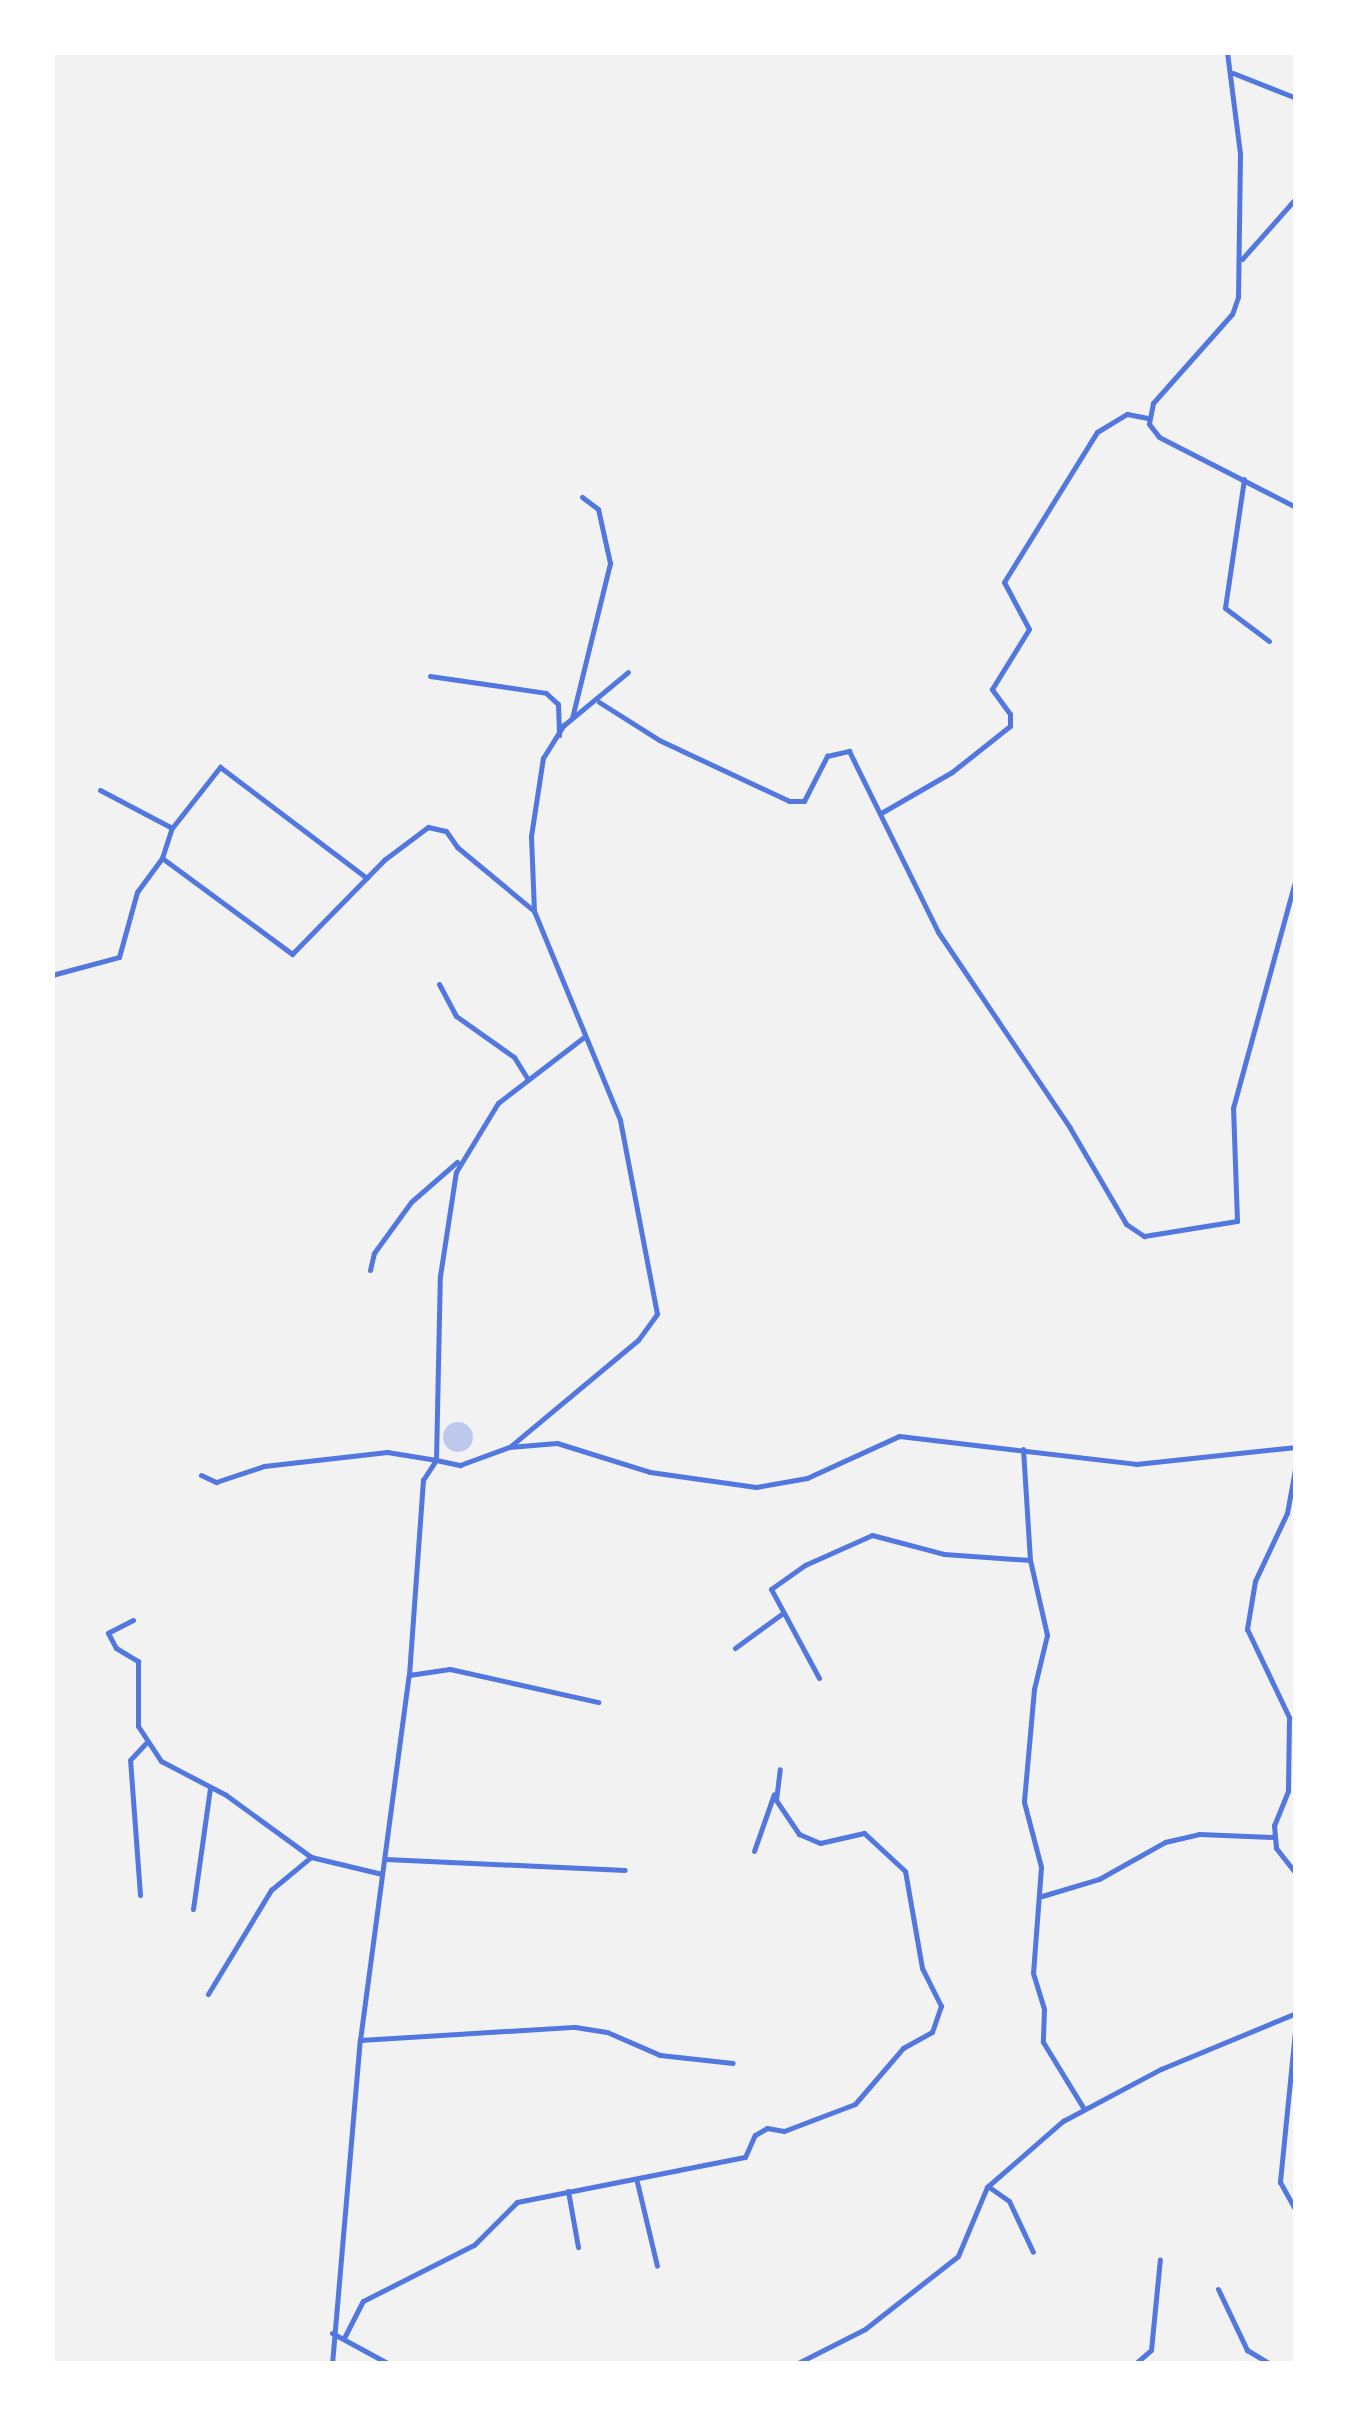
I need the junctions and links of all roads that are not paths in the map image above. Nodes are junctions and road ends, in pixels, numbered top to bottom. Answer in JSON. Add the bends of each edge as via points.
{"nodes":[{"id":1,"x":1227,"y":52,"type":"edge"},
{"id":2,"x":1232,"y":73,"type":"junction"},
{"id":3,"x":1296,"y":98,"type":"edge"},
{"id":4,"x":1296,"y":198,"type":"edge"},
{"id":5,"x":1240,"y":261,"type":"junction"},
{"id":6,"x":1148,"y":418,"type":"junction"},
{"id":7,"x":1244,"y":479,"type":"junction"},
{"id":8,"x":582,"y":498,"type":"dead end"},
{"id":9,"x":1296,"y":506,"type":"edge"},
{"id":10,"x":1269,"y":641,"type":"dead end"},
{"id":11,"x":628,"y":672,"type":"dead end"},
{"id":12,"x":430,"y":676,"type":"dead end"},
{"id":13,"x":599,"y":702,"type":"junction"},
{"id":14,"x":572,"y":718,"type":"junction"},
{"id":15,"x":558,"y":738,"type":"junction"},
{"id":16,"x":100,"y":790,"type":"dead end"},
{"id":17,"x":881,"y":813,"type":"junction"},
{"id":18,"x":172,"y":828,"type":"junction"},
{"id":19,"x":162,"y":858,"type":"junction"},
{"id":20,"x":367,"y":878,"type":"junction"},
{"id":21,"x":1296,"y":878,"type":"edge"},
{"id":22,"x":534,"y":910,"type":"junction"},
{"id":23,"x":52,"y":975,"type":"edge"},
{"id":24,"x":439,"y":984,"type":"dead end"},
{"id":25,"x":584,"y":1037,"type":"junction"},
{"id":26,"x":527,"y":1078,"type":"junction"},
{"id":27,"x":460,"y":1160,"type":"junction"},
{"id":28,"x":370,"y":1270,"type":"dead end"},
{"id":29,"x":1296,"y":1447,"type":"edge"},
{"id":30,"x":509,"y":1448,"type":"junction"},
{"id":31,"x":1022,"y":1449,"type":"junction"},
{"id":32,"x":436,"y":1460,"type":"junction"},
{"id":33,"x":1296,"y":1464,"type":"edge"},
{"id":34,"x":200,"y":1474,"type":"dead end"},
{"id":35,"x":1030,"y":1560,"type":"junction"},
{"id":36,"x":782,"y":1613,"type":"junction"},
{"id":37,"x":133,"y":1620,"type":"dead end"},
{"id":38,"x":735,"y":1648,"type":"dead end"},
{"id":39,"x":409,"y":1675,"type":"junction"},
{"id":40,"x":819,"y":1678,"type":"dead end"},
{"id":41,"x":598,"y":1702,"type":"dead end"},
{"id":42,"x":146,"y":1742,"type":"junction"},
{"id":43,"x":780,"y":1769,"type":"dead end"},
{"id":44,"x":210,"y":1788,"type":"junction"},
{"id":45,"x":775,"y":1792,"type":"junction"},
{"id":46,"x":1275,"y":1837,"type":"junction"},
{"id":47,"x":754,"y":1852,"type":"dead end"},
{"id":48,"x":311,"y":1857,"type":"junction"},
{"id":49,"x":385,"y":1859,"type":"junction"},
{"id":50,"x":625,"y":1870,"type":"dead end"},
{"id":51,"x":382,"y":1874,"type":"junction"},
{"id":52,"x":1296,"y":1874,"type":"edge"},
{"id":53,"x":140,"y":1894,"type":"dead end"},
{"id":54,"x":1040,"y":1896,"type":"junction"},
{"id":55,"x":193,"y":1909,"type":"dead end"},
{"id":56,"x":208,"y":1994,"type":"dead end"},
{"id":57,"x":1296,"y":2017,"type":"edge"},
{"id":58,"x":360,"y":2040,"type":"junction"},
{"id":59,"x":733,"y":2063,"type":"dead end"},
{"id":60,"x":1084,"y":2109,"type":"junction"},
{"id":61,"x":636,"y":2180,"type":"junction"},
{"id":62,"x":987,"y":2187,"type":"junction"},
{"id":63,"x":568,"y":2190,"type":"junction"},
{"id":64,"x":1296,"y":2211,"type":"edge"},
{"id":65,"x":578,"y":2247,"type":"dead end"},
{"id":66,"x":1033,"y":2252,"type":"dead end"},
{"id":67,"x":1160,"y":2258,"type":"dead end"},
{"id":68,"x":657,"y":2266,"type":"dead end"},
{"id":69,"x":1218,"y":2289,"type":"dead end"},
{"id":70,"x":332,"y":2334,"type":"junction"},
{"id":71,"x":345,"y":2336,"type":"junction"},
{"id":72,"x":332,"y":2364,"type":"edge"},
{"id":73,"x":389,"y":2364,"type":"edge"},
{"id":74,"x":796,"y":2364,"type":"edge"},
{"id":75,"x":1136,"y":2364,"type":"edge"},
{"id":76,"x":1270,"y":2364,"type":"edge"}],
"edges":[{"from":1,"to":2,"type":"street"},
{"from":2,"to":3,"type":"street"},
{"from":2,"to":5,"type":"street"},
{"from":4,"to":5,"type":"street"},
{"from":5,"to":6,"type":"street","via":[[1232,314],[1194,351]]},
{"from":6,"to":7,"type":"street","via":[[1159,438]]},
{"from":6,"to":17,"type":"street","via":[[1128,414],[1097,432],[1004,582],[1029,627],[992,689],[1010,714],[1010,726],[952,772]]},
{"from":7,"to":9,"type":"street"},
{"from":7,"to":10,"type":"street","via":[[1225,608]]},
{"from":8,"to":14,"type":"street","via":[[598,509],[610,563]]},
{"from":11,"to":13,"type":"street"},
{"from":12,"to":15,"type":"street","via":[[546,693],[558,704]]},
{"from":13,"to":14,"type":"street"},
{"from":13,"to":17,"type":"street","via":[[659,740],[789,801],[804,800],[827,756],[846,749]]},
{"from":14,"to":15,"type":"street"},
{"from":15,"to":22,"type":"street","via":[[538,772],[531,836]]},
{"from":16,"to":18,"type":"street"},
{"from":17,"to":21,"type":"street","via":[[938,932],[1126,1224],[1144,1236],[1237,1221],[1233,1108]]},
{"from":18,"to":19,"type":"street"},
{"from":18,"to":20,"type":"street","via":[[220,768]]},
{"from":19,"to":20,"type":"street","via":[[292,954]]},
{"from":19,"to":23,"type":"street","via":[[137,892],[119,957]]},
{"from":20,"to":22,"type":"street","via":[[412,835],[438,826]]},
{"from":22,"to":25,"type":"street"},
{"from":24,"to":26,"type":"street","via":[[456,1016],[514,1057]]},
{"from":25,"to":26,"type":"street"},
{"from":25,"to":30,"type":"street","via":[[620,1120],[657,1314],[638,1340]]},
{"from":26,"to":27,"type":"street","via":[[490,1111]]},
{"from":27,"to":28,"type":"street","via":[[411,1202],[374,1253]]},
{"from":27,"to":32,"type":"street","via":[[442,1244]]},
{"from":29,"to":31,"type":"street","via":[[1136,1464]]},
{"from":30,"to":31,"type":"street","via":[[557,1443],[724,1488],[807,1478],[899,1436]]},
{"from":30,"to":32,"type":"street","via":[[460,1465]]},
{"from":31,"to":35,"type":"street"},
{"from":32,"to":34,"type":"street","via":[[374,1453],[255,1468],[216,1482]]},
{"from":32,"to":39,"type":"street","via":[[423,1480]]},
{"from":33,"to":46,"type":"street","via":[[1286,1513],[1256,1581],[1247,1629],[1285,1705],[1291,1733],[1288,1790]]},
{"from":35,"to":36,"type":"street","via":[[974,1559],[870,1536],[778,1581],[771,1589]]},
{"from":35,"to":54,"type":"street","via":[[1047,1635],[1034,1689],[1024,1802],[1039,1855]]},
{"from":36,"to":38,"type":"street"},
{"from":36,"to":40,"type":"street"},
{"from":37,"to":42,"type":"street","via":[[108,1633],[142,1671],[137,1712]]},
{"from":39,"to":41,"type":"street","via":[[450,1669]]},
{"from":39,"to":49,"type":"street"},
{"from":42,"to":44,"type":"street","via":[[174,1772]]},
{"from":42,"to":53,"type":"street","via":[[130,1760]]},
{"from":43,"to":45,"type":"street"},
{"from":44,"to":48,"type":"street"},
{"from":44,"to":55,"type":"street"},
{"from":45,"to":47,"type":"street"},
{"from":45,"to":61,"type":"street","via":[[784,1816],[807,1840],[829,1842],[864,1832],[902,1866],[922,1968],[940,2014],[930,2034],[903,2048],[848,2108],[784,2131],[767,2128],[755,2135],[745,2156]]},
{"from":46,"to":52,"type":"street"},
{"from":46,"to":54,"type":"street","via":[[1199,1834],[1165,1842],[1099,1879]]},
{"from":48,"to":51,"type":"street"},
{"from":48,"to":56,"type":"street","via":[[271,1890]]},
{"from":49,"to":50,"type":"street"},
{"from":49,"to":51,"type":"street"},
{"from":51,"to":58,"type":"street"},
{"from":54,"to":60,"type":"street","via":[[1033,1973],[1044,2009],[1043,2040]]},
{"from":57,"to":60,"type":"street"},
{"from":57,"to":64,"type":"street","via":[[1280,2182]]},
{"from":58,"to":59,"type":"street","via":[[575,2028],[606,2032],[660,2055]]},
{"from":58,"to":70,"type":"street"},
{"from":60,"to":62,"type":"street","via":[[1028,2146]]},
{"from":61,"to":63,"type":"street"},
{"from":61,"to":68,"type":"street"},
{"from":62,"to":66,"type":"street","via":[[1008,2201]]},
{"from":62,"to":74,"type":"street","via":[[958,2256],[865,2329]]},
{"from":63,"to":65,"type":"street"},
{"from":63,"to":71,"type":"street","via":[[517,2202],[474,2245],[368,2297]]},
{"from":67,"to":75,"type":"street","via":[[1151,2350]]},
{"from":69,"to":76,"type":"street","via":[[1247,2350]]},
{"from":70,"to":71,"type":"street"},
{"from":70,"to":72,"type":"street"},
{"from":71,"to":73,"type":"street"}]}
